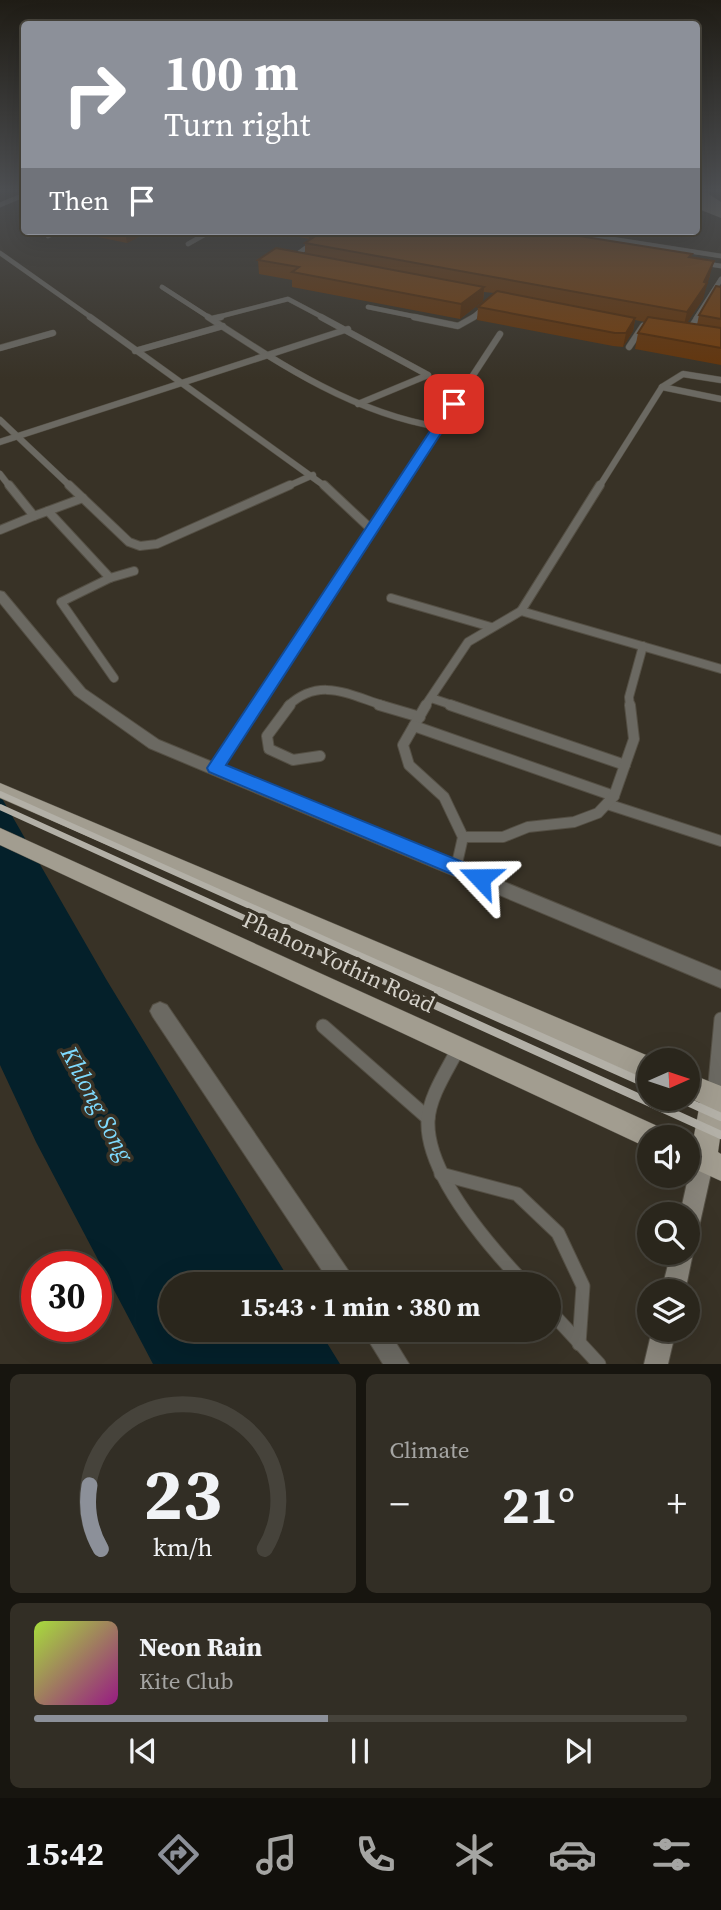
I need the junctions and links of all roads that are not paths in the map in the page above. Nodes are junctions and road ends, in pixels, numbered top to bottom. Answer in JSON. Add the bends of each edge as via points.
{"nodes":[{"id":1,"x":297,"y":252,"type":"edge"},
{"id":2,"x":693,"y":252,"type":"edge"},
{"id":3,"x":0,"y":253,"type":"edge"},
{"id":4,"x":721,"y":256,"type":"edge"},
{"id":5,"x":694,"y":262,"type":"edge"},
{"id":6,"x":307,"y":263,"type":"edge"},
{"id":7,"x":721,"y":266,"type":"edge"},
{"id":8,"x":721,"y":279,"type":"edge"},
{"id":9,"x":162,"y":287,"type":"dead end"},
{"id":10,"x":495,"y":298,"type":"edge"},
{"id":11,"x":368,"y":307,"type":"dead end"},
{"id":12,"x":212,"y":319,"type":"junction"},
{"id":13,"x":629,"y":324,"type":"edge"},
{"id":14,"x":223,"y":326,"type":"junction"},
{"id":15,"x":643,"y":326,"type":"junction"},
{"id":16,"x":654,"y":328,"type":"edge"},
{"id":17,"x":348,"y":330,"type":"junction"},
{"id":18,"x":675,"y":332,"type":"edge"},
{"id":19,"x":53,"y":333,"type":"dead end"},
{"id":20,"x":500,"y":334,"type":"dead end"},
{"id":21,"x":686,"y":335,"type":"junction"},
{"id":22,"x":698,"y":337,"type":"edge"},
{"id":23,"x":629,"y":347,"type":"dead end"},
{"id":24,"x":0,"y":348,"type":"edge"},
{"id":25,"x":135,"y":351,"type":"junction"},
{"id":26,"x":268,"y":355,"type":"junction"},
{"id":27,"x":721,"y":380,"type":"edge"},
{"id":28,"x":180,"y":382,"type":"junction"},
{"id":29,"x":662,"y":387,"type":"junction"},
{"id":30,"x":721,"y":398,"type":"edge"},
{"id":31,"x":358,"y":404,"type":"junction"},
{"id":32,"x":0,"y":420,"type":"edge"},
{"id":33,"x":439,"y":427,"type":"junction"},
{"id":34,"x":16,"y":436,"type":"junction"},
{"id":35,"x":0,"y":442,"type":"edge"},
{"id":36,"x":0,"y":474,"type":"edge"},
{"id":37,"x":313,"y":475,"type":"junction"},
{"id":38,"x":83,"y":498,"type":"junction"},
{"id":39,"x":48,"y":511,"type":"junction"},
{"id":40,"x":34,"y":516,"type":"junction"},
{"id":41,"x":371,"y":529,"type":"junction"},
{"id":42,"x":0,"y":530,"type":"edge"},
{"id":43,"x":134,"y":571,"type":"dead end"},
{"id":44,"x":110,"y":579,"type":"junction"},
{"id":45,"x":0,"y":595,"type":"edge"},
{"id":46,"x":391,"y":598,"type":"dead end"},
{"id":47,"x":521,"y":611,"type":"junction"},
{"id":48,"x":493,"y":628,"type":"junction"},
{"id":49,"x":643,"y":646,"type":"junction"},
{"id":50,"x":721,"y":669,"type":"edge"},
{"id":51,"x":114,"y":678,"type":"dead end"},
{"id":52,"x":431,"y":698,"type":"junction"},
{"id":53,"x":417,"y":722,"type":"junction"},
{"id":54,"x":320,"y":756,"type":"dead end"},
{"id":55,"x":625,"y":765,"type":"junction"},
{"id":56,"x":215,"y":768,"type":"junction"},
{"id":57,"x":0,"y":790,"type":"edge"},
{"id":58,"x":610,"y":800,"type":"junction"},
{"id":59,"x":0,"y":836,"type":"edge"},
{"id":60,"x":463,"y":837,"type":"junction"},
{"id":61,"x":721,"y":841,"type":"edge"},
{"id":62,"x":456,"y":868,"type":"junction"},
{"id":63,"x":721,"y":980,"type":"edge"},
{"id":64,"x":160,"y":1011,"type":"dead end"},
{"id":65,"x":721,"y":1018,"type":"edge"},
{"id":66,"x":323,"y":1026,"type":"dead end"},
{"id":67,"x":459,"y":1048,"type":"junction"},
{"id":68,"x":637,"y":1064,"type":"edge"},
{"id":69,"x":700,"y":1090,"type":"edge"},
{"id":70,"x":717,"y":1098,"type":"edge"},
{"id":71,"x":428,"y":1118,"type":"junction"},
{"id":72,"x":637,"y":1130,"type":"edge"},
{"id":73,"x":704,"y":1160,"type":"edge"},
{"id":74,"x":441,"y":1174,"type":"junction"},
{"id":75,"x":694,"y":1202,"type":"edge"},
{"id":76,"x":336,"y":1272,"type":"edge"},
{"id":77,"x":515,"y":1272,"type":"edge"},
{"id":78,"x":561,"y":1324,"type":"edge"},
{"id":79,"x":382,"y":1342,"type":"edge"},
{"id":80,"x":661,"y":1342,"type":"edge"},
{"id":81,"x":579,"y":1344,"type":"junction"},
{"id":82,"x":397,"y":1364,"type":"edge"},
{"id":83,"x":600,"y":1364,"type":"edge"},
{"id":84,"x":656,"y":1364,"type":"edge"}],
"edges":[{"from":1,"to":6,"type":"lane","via":[[293,261]]},
{"from":2,"to":4,"type":"lane"},
{"from":3,"to":25,"type":"lane"},
{"from":5,"to":7,"type":"lane"},
{"from":8,"to":21,"type":"lane"},
{"from":9,"to":12,"type":"lane"},
{"from":10,"to":11,"type":"lane","via":[[461,326]]},
{"from":12,"to":14,"type":"lane"},
{"from":12,"to":17,"type":"lane","via":[[288,299]]},
{"from":13,"to":15,"type":"lane"},
{"from":14,"to":25,"type":"lane"},
{"from":14,"to":26,"type":"lane"},
{"from":15,"to":16,"type":"lane"},
{"from":15,"to":23,"type":"lane"},
{"from":17,"to":26,"type":"lane"},
{"from":17,"to":31,"type":"lane","via":[[428,375]]},
{"from":18,"to":21,"type":"lane"},
{"from":19,"to":24,"type":"lane"},
{"from":20,"to":33,"type":"lane"},
{"from":21,"to":22,"type":"lane"},
{"from":25,"to":28,"type":"lane"},
{"from":26,"to":28,"type":"lane"},
{"from":26,"to":31,"type":"lane"},
{"from":27,"to":29,"type":"lane","via":[[683,374]]},
{"from":28,"to":34,"type":"lane"},
{"from":28,"to":37,"type":"lane"},
{"from":29,"to":30,"type":"lane"},
{"from":29,"to":47,"type":"lane"},
{"from":31,"to":33,"type":"lane","via":[[418,426]]},
{"from":32,"to":34,"type":"lane"},
{"from":33,"to":41,"type":"lane"},
{"from":34,"to":35,"type":"lane"},
{"from":34,"to":38,"type":"lane"},
{"from":36,"to":40,"type":"lane"},
{"from":37,"to":38,"type":"lane","via":[[157,544],[140,546],[129,542]]},
{"from":37,"to":41,"type":"lane"},
{"from":38,"to":39,"type":"lane"},
{"from":39,"to":40,"type":"lane"},
{"from":39,"to":44,"type":"lane"},
{"from":40,"to":42,"type":"lane"},
{"from":41,"to":56,"type":"lane"},
{"from":43,"to":44,"type":"lane"},
{"from":44,"to":51,"type":"lane","via":[[61,602]]},
{"from":45,"to":56,"type":"street","via":[[80,692],[154,744]]},
{"from":46,"to":48,"type":"lane"},
{"from":47,"to":48,"type":"lane"},
{"from":47,"to":49,"type":"lane"},
{"from":48,"to":52,"type":"lane","via":[[478,632],[460,650]]},
{"from":49,"to":50,"type":"lane"},
{"from":49,"to":55,"type":"lane","via":[[629,697],[634,739]]},
{"from":52,"to":53,"type":"lane"},
{"from":52,"to":55,"type":"lane"},
{"from":53,"to":54,"type":"lane","via":[[325,688],[313,688],[275,721],[267,736],[269,748],[285,759],[304,762]]},
{"from":53,"to":58,"type":"lane"},
{"from":53,"to":60,"type":"lane","via":[[403,745],[409,765],[444,797]]},
{"from":55,"to":58,"type":"lane"},
{"from":56,"to":62,"type":"street"},
{"from":57,"to":68,"type":"main road","name":"Phahon Yothin Road"},
{"from":58,"to":60,"type":"lane","via":[[598,813],[574,822],[528,827],[503,837]]},
{"from":58,"to":61,"type":"lane"},
{"from":59,"to":67,"type":"main road","name":"Phahon Yothin Road"},
{"from":60,"to":62,"type":"lane"},
{"from":62,"to":63,"type":"street"},
{"from":64,"to":76,"type":"street"},
{"from":65,"to":70,"type":"lane"},
{"from":66,"to":71,"type":"lane"},
{"from":67,"to":71,"type":"lane"},
{"from":67,"to":72,"type":"main road","name":"Phahon Yothin Road"},
{"from":69,"to":70,"type":"main road"},
{"from":70,"to":73,"type":"main road"},
{"from":71,"to":74,"type":"lane","via":[[428,1144]]},
{"from":73,"to":75,"type":"street"},
{"from":74,"to":77,"type":"lane"},
{"from":74,"to":81,"type":"lane","via":[[517,1194],[558,1233],[583,1286]]},
{"from":78,"to":81,"type":"lane"},
{"from":79,"to":82,"type":"street"},
{"from":80,"to":84,"type":"street"},
{"from":81,"to":83,"type":"lane"}]}
